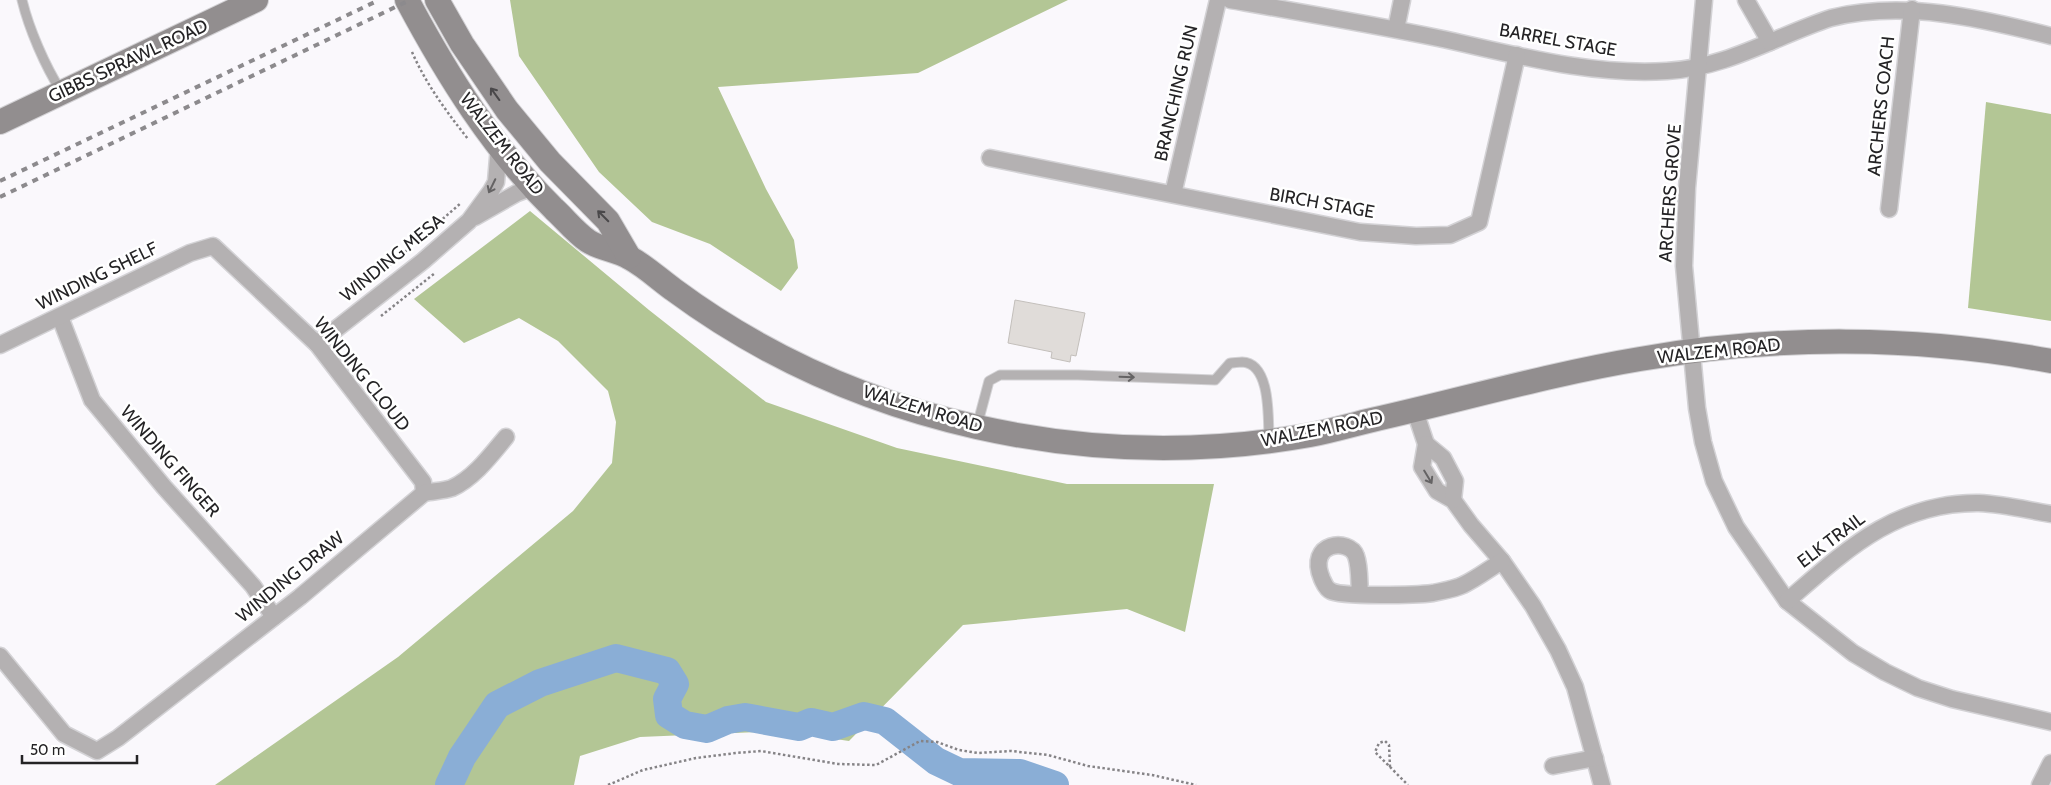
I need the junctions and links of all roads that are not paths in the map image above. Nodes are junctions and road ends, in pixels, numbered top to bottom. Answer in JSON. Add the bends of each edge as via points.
{"nodes":[{"id":1,"x":22,"y":0,"type":"edge"},
{"id":2,"x":256,"y":0,"type":"edge"},
{"id":3,"x":407,"y":0,"type":"edge"},
{"id":4,"x":437,"y":0,"type":"edge"},
{"id":5,"x":1218,"y":0,"type":"edge"},
{"id":6,"x":1230,"y":0,"type":"edge"},
{"id":7,"x":1402,"y":0,"type":"edge"},
{"id":8,"x":1704,"y":0,"type":"edge"},
{"id":9,"x":1746,"y":0,"type":"edge"},
{"id":10,"x":1912,"y":8,"type":"junction"},
{"id":11,"x":1396,"y":30,"type":"junction"},
{"id":12,"x":2051,"y":36,"type":"edge"},
{"id":13,"x":1770,"y":42,"type":"junction"},
{"id":14,"x":1517,"y":55,"type":"junction"},
{"id":15,"x":1698,"y":67,"type":"junction"},
{"id":16,"x":62,"y":92,"type":"junction"},
{"id":17,"x":0,"y":122,"type":"edge"},
{"id":18,"x":499,"y":146,"type":"junction"},
{"id":19,"x":990,"y":158,"type":"dead end"},
{"id":20,"x":532,"y":187,"type":"junction"},
{"id":21,"x":1173,"y":194,"type":"junction"},
{"id":22,"x":1889,"y":208,"type":"dead end"},
{"id":23,"x":469,"y":221,"type":"junction"},
{"id":24,"x":213,"y":246,"type":"joint"},
{"id":25,"x":629,"y":257,"type":"junction"},
{"id":26,"x":60,"y":317,"type":"junction"},
{"id":27,"x":317,"y":344,"type":"junction"},
{"id":28,"x":0,"y":346,"type":"edge"},
{"id":29,"x":1692,"y":351,"type":"junction"},
{"id":30,"x":2051,"y":361,"type":"edge"},
{"id":31,"x":1415,"y":410,"type":"junction"},
{"id":32,"x":976,"y":428,"type":"junction"},
{"id":33,"x":506,"y":437,"type":"dead end"},
{"id":34,"x":1269,"y":440,"type":"junction"},
{"id":35,"x":1426,"y":444,"type":"junction"},
{"id":36,"x":424,"y":493,"type":"junction"},
{"id":37,"x":1453,"y":500,"type":"junction"},
{"id":38,"x":2051,"y":514,"type":"edge"},
{"id":39,"x":1502,"y":561,"type":"junction"},
{"id":40,"x":1360,"y":594,"type":"dead end"},
{"id":41,"x":1787,"y":601,"type":"junction"},
{"id":42,"x":274,"y":617,"type":"junction"},
{"id":43,"x":0,"y":656,"type":"edge"},
{"id":44,"x":2051,"y":722,"type":"edge"},
{"id":45,"x":1595,"y":758,"type":"junction"},
{"id":46,"x":2051,"y":763,"type":"edge"},
{"id":47,"x":1553,"y":766,"type":"dead end"},
{"id":48,"x":1602,"y":785,"type":"edge"},
{"id":49,"x":2040,"y":785,"type":"edge"}],
"edges":[{"from":1,"to":16,"type":"lane","via":[[53,79]]},
{"from":2,"to":16,"type":"main road","name":"GIBBS SPRAWL ROAD"},
{"from":3,"to":18,"type":"main road","name":"WALZEM ROAD","via":[[438,56]]},
{"from":25,"to":4,"type":"main road","name":"WALZEM ROAD","one_way":true,"via":[[608,221],[550,162],[507,110],[462,44]]},
{"from":5,"to":21,"type":"street","name":"BRANCHING RUN"},
{"from":6,"to":11,"type":"street","name":"BARREL STAGE"},
{"from":7,"to":11,"type":"street"},
{"from":8,"to":15,"type":"street","name":"ARCHERS GROVE"},
{"from":9,"to":13,"type":"street"},
{"from":10,"to":12,"type":"street","name":"BARREL STAGE","via":[[1972,16]]},
{"from":10,"to":13,"type":"street","name":"BARREL STAGE","via":[[1870,10],[1833,17]]},
{"from":10,"to":22,"type":"street","name":"ARCHERS COACH"},
{"from":11,"to":14,"type":"street","name":"BARREL STAGE"},
{"from":13,"to":15,"type":"street","name":"BARREL STAGE","via":[[1722,62]]},
{"from":14,"to":15,"type":"street","name":"BARREL STAGE","via":[[1608,72]]},
{"from":14,"to":21,"type":"street","name":"BIRCH STAGE","via":[[1479,222],[1450,235],[1360,232]]},
{"from":15,"to":29,"type":"street","name":"ARCHERS GROVE","via":[[1684,218],[1684,266]]},
{"from":16,"to":17,"type":"main road","name":"GIBBS SPRAWL ROAD"},
{"from":18,"to":20,"type":"main road","name":"WALZEM ROAD"},
{"from":18,"to":23,"type":"street","name":"WINDING MESA","one_way":true,"via":[[496,182]]},
{"from":19,"to":21,"type":"street","name":"BIRCH STAGE"},
{"from":20,"to":23,"type":"street","name":"WINDING MESA"},
{"from":20,"to":25,"type":"main road","name":"WALZEM ROAD","via":[[589,242]]},
{"from":23,"to":27,"type":"street","name":"WINDING MESA"},
{"from":24,"to":26,"type":"street","name":"WINDING SHELF","via":[[190,253]]},
{"from":24,"to":27,"type":"street","name":"WINDING CLOUD"},
{"from":25,"to":32,"type":"main road","name":"WALZEM ROAD","via":[[717,320],[788,361],[880,398]]},
{"from":26,"to":28,"type":"street","name":"WINDING SHELF"},
{"from":26,"to":42,"type":"street","name":"WINDING FINGER","via":[[92,400],[253,586]]},
{"from":27,"to":36,"type":"street","name":"WINDING CLOUD","via":[[423,482]]},
{"from":29,"to":30,"type":"main road","name":"WALZEM ROAD","via":[[1810,342],[1894,343]]},
{"from":29,"to":31,"type":"main road","name":"WALZEM ROAD","via":[[1551,377]]},
{"from":29,"to":41,"type":"street","name":"ARCHERS GROVE","via":[[1697,408],[1714,481],[1736,528]]},
{"from":31,"to":34,"type":"main road","name":"WALZEM ROAD","via":[[1309,435]]},
{"from":31,"to":35,"type":"street"},
{"from":32,"to":34,"type":"main road","name":"WALZEM ROAD","via":[[1059,441],[1140,448]]},
{"from":32,"to":34,"type":"lane","one_way":true,"via":[[989,381],[1000,375],[1215,380],[1230,363],[1244,362],[1255,368],[1264,380]]},
{"from":33,"to":36,"type":"street","name":"WINDING DRAW","via":[[479,468],[459,484]]},
{"from":35,"to":37,"type":"street","via":[[1443,458],[1455,481]]},
{"from":35,"to":37,"type":"street","one_way":true,"via":[[1422,466],[1436,491]]},
{"from":36,"to":42,"type":"street","name":"WINDING DRAW"},
{"from":37,"to":39,"type":"street"},
{"from":38,"to":41,"type":"street","name":"ELK TRAIL","via":[[1979,503],[1917,512],[1878,528],[1856,543]]},
{"from":39,"to":40,"type":"street","via":[[1463,585],[1435,593]]},
{"from":39,"to":45,"type":"street","via":[[1533,606],[1575,687]]},
{"from":41,"to":44,"type":"street","name":"ARCHERS GROVE","via":[[1853,653],[1901,680],[1952,700]]},
{"from":42,"to":43,"type":"street","name":"WINDING DRAW","via":[[97,751],[64,734]]},
{"from":45,"to":47,"type":"street"},
{"from":45,"to":48,"type":"street"},
{"from":46,"to":49,"type":"street"}]}
